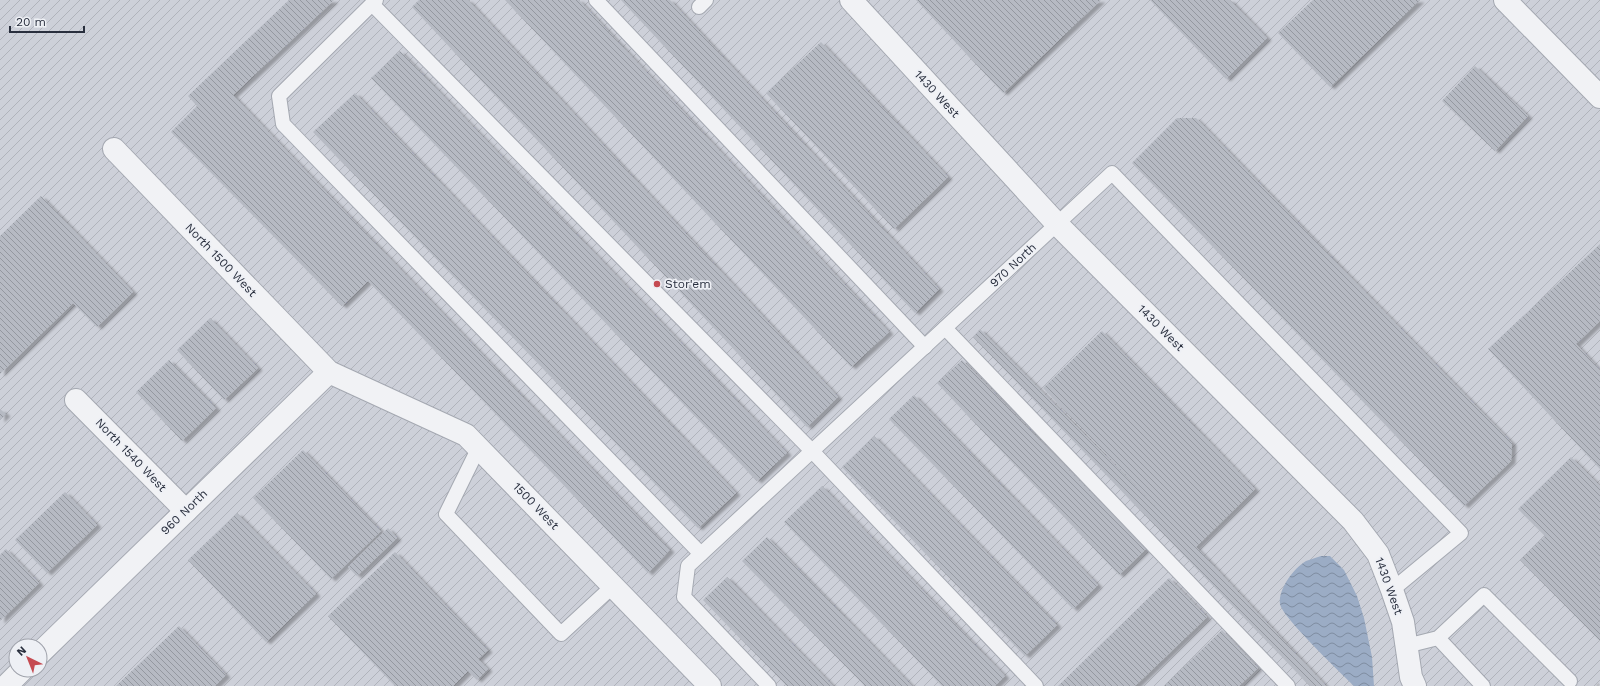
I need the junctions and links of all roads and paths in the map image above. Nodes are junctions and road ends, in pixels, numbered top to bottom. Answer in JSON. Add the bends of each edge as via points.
{"nodes":[{"id":1,"x":596,"y":0,"type":"edge"},
{"id":2,"x":851,"y":0,"type":"edge"},
{"id":3,"x":1505,"y":0,"type":"edge"},
{"id":4,"x":374,"y":2,"type":"edge"},
{"id":5,"x":1600,"y":97,"type":"edge"},
{"id":6,"x":114,"y":148,"type":"dead end"},
{"id":7,"x":1057,"y":224,"type":"junction"},
{"id":8,"x":945,"y":328,"type":"junction"},
{"id":9,"x":924,"y":347,"type":"junction"},
{"id":10,"x":329,"y":372,"type":"junction"},
{"id":11,"x":76,"y":400,"type":"dead end"},
{"id":12,"x":479,"y":448,"type":"junction"},
{"id":13,"x":812,"y":451,"type":"junction"},
{"id":14,"x":186,"y":511,"type":"junction"},
{"id":15,"x":702,"y":554,"type":"junction"},
{"id":16,"x":613,"y":586,"type":"junction"},
{"id":17,"x":1392,"y":590,"type":"junction"},
{"id":18,"x":1438,"y":638,"type":"junction"},
{"id":19,"x":48,"y":645,"type":"edge"},
{"id":20,"x":1406,"y":646,"type":"junction"},
{"id":21,"x":14,"y":678,"type":"edge"},
{"id":22,"x":1570,"y":681,"type":"dead end"},
{"id":23,"x":1280,"y":683,"type":"edge"},
{"id":24,"x":1600,"y":683,"type":"edge"},
{"id":25,"x":6,"y":686,"type":"edge"},
{"id":26,"x":710,"y":686,"type":"edge"},
{"id":27,"x":769,"y":686,"type":"edge"},
{"id":28,"x":1036,"y":686,"type":"edge"},
{"id":29,"x":1415,"y":686,"type":"edge"},
{"id":30,"x":1483,"y":686,"type":"edge"},
{"id":31,"x":1597,"y":686,"type":"edge"}],
"edges":[{"from":1,"to":9,"type":"lane"},
{"from":2,"to":7,"type":"street","name":"1430 West"},
{"from":3,"to":5,"type":"street"},
{"from":4,"to":13,"type":"lane"},
{"from":4,"to":15,"type":"lane","via":[[279,96],[283,124]]},
{"from":6,"to":10,"type":"street","name":"North 1500 West"},
{"from":7,"to":8,"type":"lane","name":"970 North"},
{"from":7,"to":17,"type":"street","name":"1430 West","via":[[1353,521],[1378,554]]},
{"from":7,"to":17,"type":"lane","name":"970 North","via":[[1112,173],[1461,533]]},
{"from":8,"to":9,"type":"lane","name":"970 North"},
{"from":8,"to":23,"type":"lane"},
{"from":9,"to":13,"type":"lane","name":"970 North"},
{"from":10,"to":12,"type":"street","name":"1500 West","via":[[466,435]]},
{"from":10,"to":14,"type":"street","name":"960 North"},
{"from":11,"to":14,"type":"street","name":"North 1540 West"},
{"from":12,"to":16,"type":"street","name":"1500 West"},
{"from":12,"to":16,"type":"lane","via":[[446,514],[561,634]]},
{"from":13,"to":15,"type":"lane","name":"970 North"},
{"from":13,"to":28,"type":"lane"},
{"from":14,"to":19,"type":"street","name":"960 North"},
{"from":15,"to":27,"type":"lane","name":"970 North","via":[[688,566],[684,597]]},
{"from":16,"to":26,"type":"street","name":"1500 West"},
{"from":17,"to":20,"type":"street","name":"1430 West","via":[[1403,622]]},
{"from":18,"to":20,"type":"lane"},
{"from":18,"to":22,"type":"lane","via":[[1484,595]]},
{"from":18,"to":30,"type":"lane"},
{"from":20,"to":29,"type":"street","name":"1430 West"},
{"from":21,"to":25,"type":"street"},
{"from":24,"to":31,"type":"path"}]}
